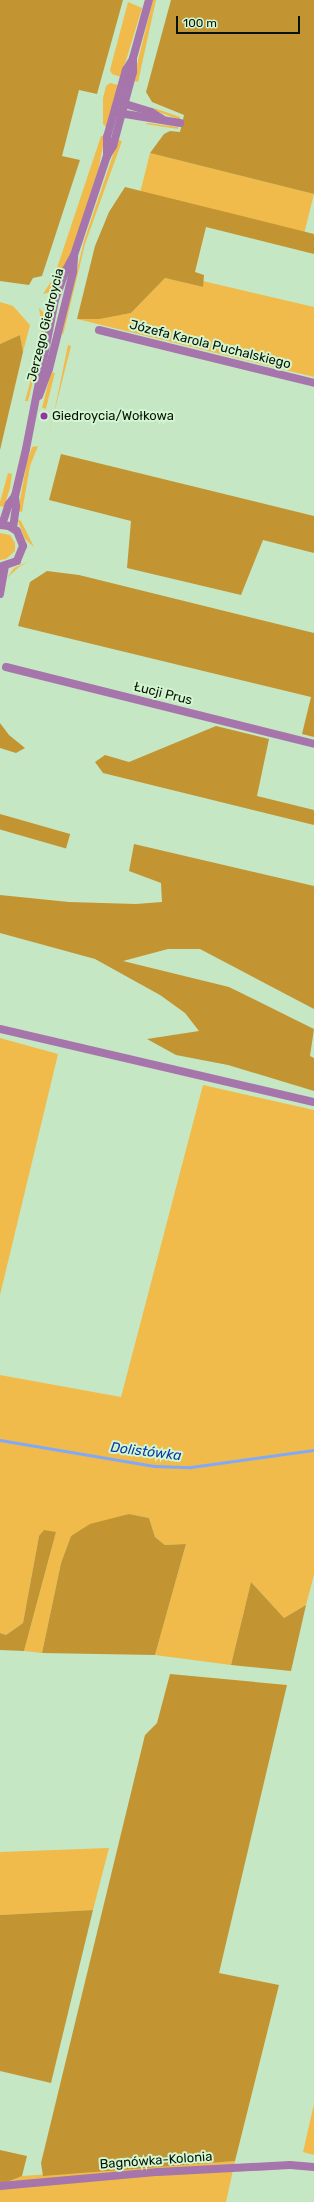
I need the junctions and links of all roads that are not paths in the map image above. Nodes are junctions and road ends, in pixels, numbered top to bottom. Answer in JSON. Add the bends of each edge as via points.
{"nodes":[{"id":1,"x":149,"y":0,"type":"edge"},
{"id":2,"x":133,"y":58,"type":"junction"},
{"id":3,"x":117,"y":102,"type":"junction"},
{"id":4,"x":126,"y":104,"type":"junction"},
{"id":5,"x":118,"y":113,"type":"junction"},
{"id":6,"x":162,"y":119,"type":"junction"},
{"id":7,"x":180,"y":123,"type":"dead end"},
{"id":8,"x":74,"y":255,"type":"junction"},
{"id":9,"x":55,"y":300,"type":"junction"},
{"id":10,"x":65,"y":302,"type":"junction"},
{"id":11,"x":53,"y":309,"type":"junction"},
{"id":12,"x":62,"y":311,"type":"junction"},
{"id":13,"x":100,"y":330,"type":"dead end"},
{"id":14,"x":314,"y":383,"type":"edge"},
{"id":15,"x":37,"y":400,"type":"junction"},
{"id":16,"x":14,"y":496,"type":"junction"},
{"id":17,"x":1,"y":525,"type":"edge"},
{"id":18,"x":13,"y":528,"type":"junction"},
{"id":19,"x":3,"y":567,"type":"edge"},
{"id":20,"x":0,"y":594,"type":"edge"},
{"id":21,"x":6,"y":667,"type":"dead end"},
{"id":22,"x":314,"y":744,"type":"edge"},
{"id":23,"x":0,"y":1029,"type":"edge"},
{"id":24,"x":314,"y":1102,"type":"edge"},
{"id":25,"x":314,"y":2167,"type":"edge"},
{"id":26,"x":0,"y":2186,"type":"edge"}],
"edges":[{"from":1,"to":2,"type":"street","name":"Jerzego Giedroycia"},
{"from":2,"to":3,"type":"street","name":"Jerzego Giedroycia","via":[[126,70]]},
{"from":2,"to":4,"type":"street","name":"Jerzego Giedroycia","via":[[134,72]]},
{"from":3,"to":4,"type":"street"},
{"from":3,"to":5,"type":"street","name":"Jerzego Giedroycia"},
{"from":4,"to":5,"type":"street","name":"Jerzego Giedroycia"},
{"from":4,"to":6,"type":"street","via":[[152,112]]},
{"from":5,"to":6,"type":"street","via":[[150,120]]},
{"from":5,"to":8,"type":"street","name":"Jerzego Giedroycia","via":[[107,137],[107,156]]},
{"from":6,"to":7,"type":"street"},
{"from":8,"to":9,"type":"street","name":"Jerzego Giedroycia"},
{"from":8,"to":10,"type":"street","name":"Jerzego Giedroycia","via":[[73,272]]},
{"from":9,"to":10,"type":"street"},
{"from":9,"to":11,"type":"street","name":"Jerzego Giedroycia"},
{"from":10,"to":12,"type":"street","name":"Jerzego Giedroycia"},
{"from":11,"to":12,"type":"street"},
{"from":11,"to":15,"type":"street","name":"Jerzego Giedroycia","via":[[38,380]]},
{"from":12,"to":15,"type":"street","name":"Jerzego Giedroycia","via":[[45,382]]},
{"from":13,"to":14,"type":"street","name":"Józefa Karola Puchalskiego"},
{"from":15,"to":16,"type":"street","name":"Jerzego Giedroycia"},
{"from":16,"to":17,"type":"street","name":"Jerzego Giedroycia","via":[[8,504]]},
{"from":16,"to":18,"type":"street","name":"Jerzego Giedroycia","via":[[16,506]]},
{"from":17,"to":18,"type":"street"},
{"from":18,"to":19,"type":"street","via":[[20,536],[23,550],[17,561]]},
{"from":19,"to":20,"type":"street"},
{"from":21,"to":22,"type":"street","name":"Łucji Prus"},
{"from":23,"to":24,"type":"street"},
{"from":25,"to":26,"type":"street","name":"Bagnówka-Kolonia","via":[[158,2172]]}]}
